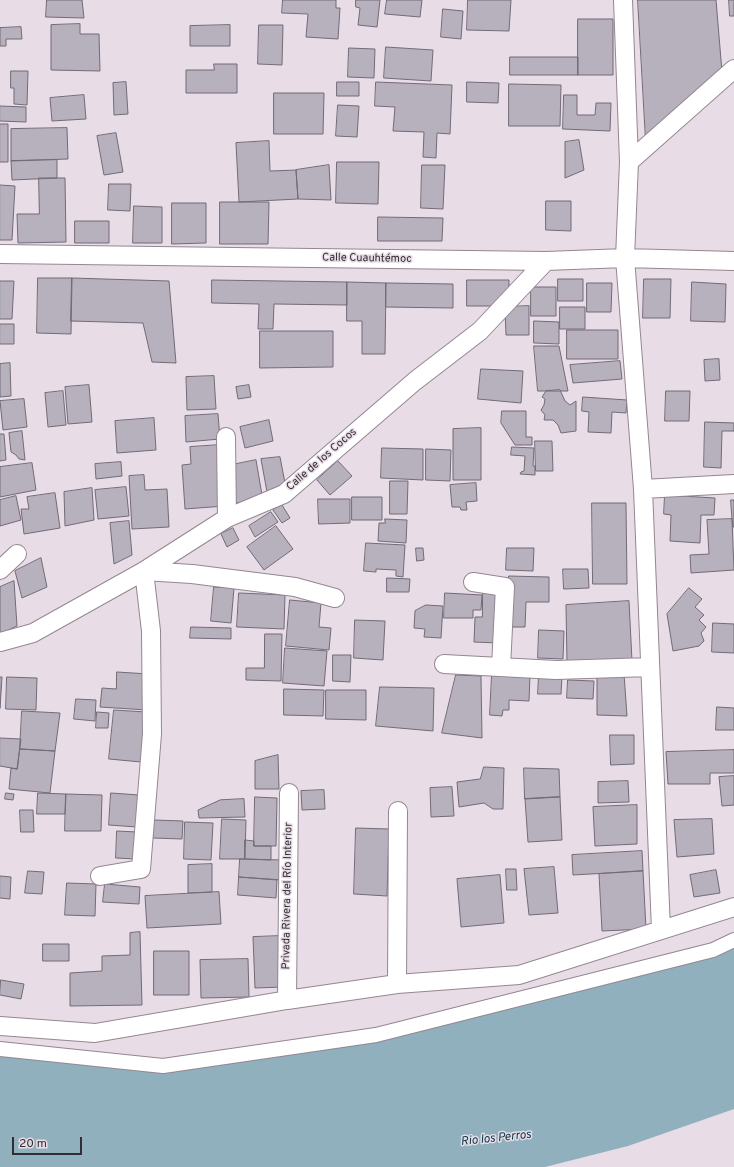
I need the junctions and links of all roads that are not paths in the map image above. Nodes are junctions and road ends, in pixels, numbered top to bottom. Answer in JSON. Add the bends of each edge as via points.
{"nodes":[{"id":1,"x":623,"y":0,"type":"edge"},
{"id":2,"x":734,"y":69,"type":"edge"},
{"id":3,"x":629,"y":162,"type":"junction"},
{"id":4,"x":0,"y":254,"type":"edge"},
{"id":5,"x":625,"y":258,"type":"junction"},
{"id":6,"x":546,"y":261,"type":"junction"},
{"id":7,"x":734,"y":261,"type":"edge"},
{"id":8,"x":226,"y":437,"type":"dead end"},
{"id":9,"x":734,"y":484,"type":"edge"},
{"id":10,"x":643,"y":489,"type":"junction"},
{"id":11,"x":227,"y":518,"type":"junction"},
{"id":12,"x":18,"y":554,"type":"dead end"},
{"id":13,"x":0,"y":570,"type":"edge"},
{"id":14,"x":144,"y":571,"type":"junction"},
{"id":15,"x":473,"y":582,"type":"dead end"},
{"id":16,"x":335,"y":598,"type":"dead end"},
{"id":17,"x":0,"y":642,"type":"edge"},
{"id":18,"x":444,"y":664,"type":"dead end"},
{"id":19,"x":501,"y":667,"type":"junction"},
{"id":20,"x":650,"y":668,"type":"junction"},
{"id":21,"x":289,"y":793,"type":"dead end"},
{"id":22,"x":398,"y":812,"type":"dead end"},
{"id":23,"x":100,"y":876,"type":"dead end"},
{"id":24,"x":734,"y":907,"type":"edge"},
{"id":25,"x":661,"y":930,"type":"junction"},
{"id":26,"x":734,"y":940,"type":"edge"},
{"id":27,"x":398,"y":984,"type":"junction"},
{"id":28,"x":287,"y":1000,"type":"junction"},
{"id":29,"x":0,"y":1026,"type":"edge"},
{"id":30,"x":0,"y":1049,"type":"edge"}],
"edges":[{"from":1,"to":3,"type":"street"},
{"from":2,"to":3,"type":"street"},
{"from":3,"to":5,"type":"street"},
{"from":4,"to":6,"type":"street","name":"Calle Cuauhtémoc"},
{"from":5,"to":6,"type":"street","name":"Calle Cuauhtémoc"},
{"from":5,"to":7,"type":"street","name":"Calle Cuauhtémoc"},
{"from":5,"to":10,"type":"street"},
{"from":6,"to":11,"type":"street","name":"Calle de los Cocos","via":[[480,330],[284,494]]},
{"from":8,"to":11,"type":"street"},
{"from":9,"to":10,"type":"street"},
{"from":10,"to":20,"type":"street"},
{"from":11,"to":14,"type":"street","name":"Calle de los Cocos"},
{"from":12,"to":13,"type":"street"},
{"from":14,"to":16,"type":"street","via":[[192,574],[295,587]]},
{"from":14,"to":17,"type":"street","name":"Calle de los Cocos","via":[[33,633]]},
{"from":14,"to":23,"type":"street","via":[[151,631],[152,734],[141,869]]},
{"from":15,"to":19,"type":"street","via":[[505,587]]},
{"from":18,"to":19,"type":"street"},
{"from":19,"to":20,"type":"street","via":[[556,670]]},
{"from":20,"to":25,"type":"street"},
{"from":21,"to":28,"type":"street","name":"Privada Rivera del Río Interior"},
{"from":22,"to":27,"type":"street"},
{"from":24,"to":25,"type":"street"},
{"from":25,"to":27,"type":"street","via":[[519,975]]},
{"from":26,"to":30,"type":"street","via":[[713,950],[376,1035],[163,1066]]},
{"from":27,"to":28,"type":"street"},
{"from":28,"to":29,"type":"street","via":[[95,1033]]}]}
